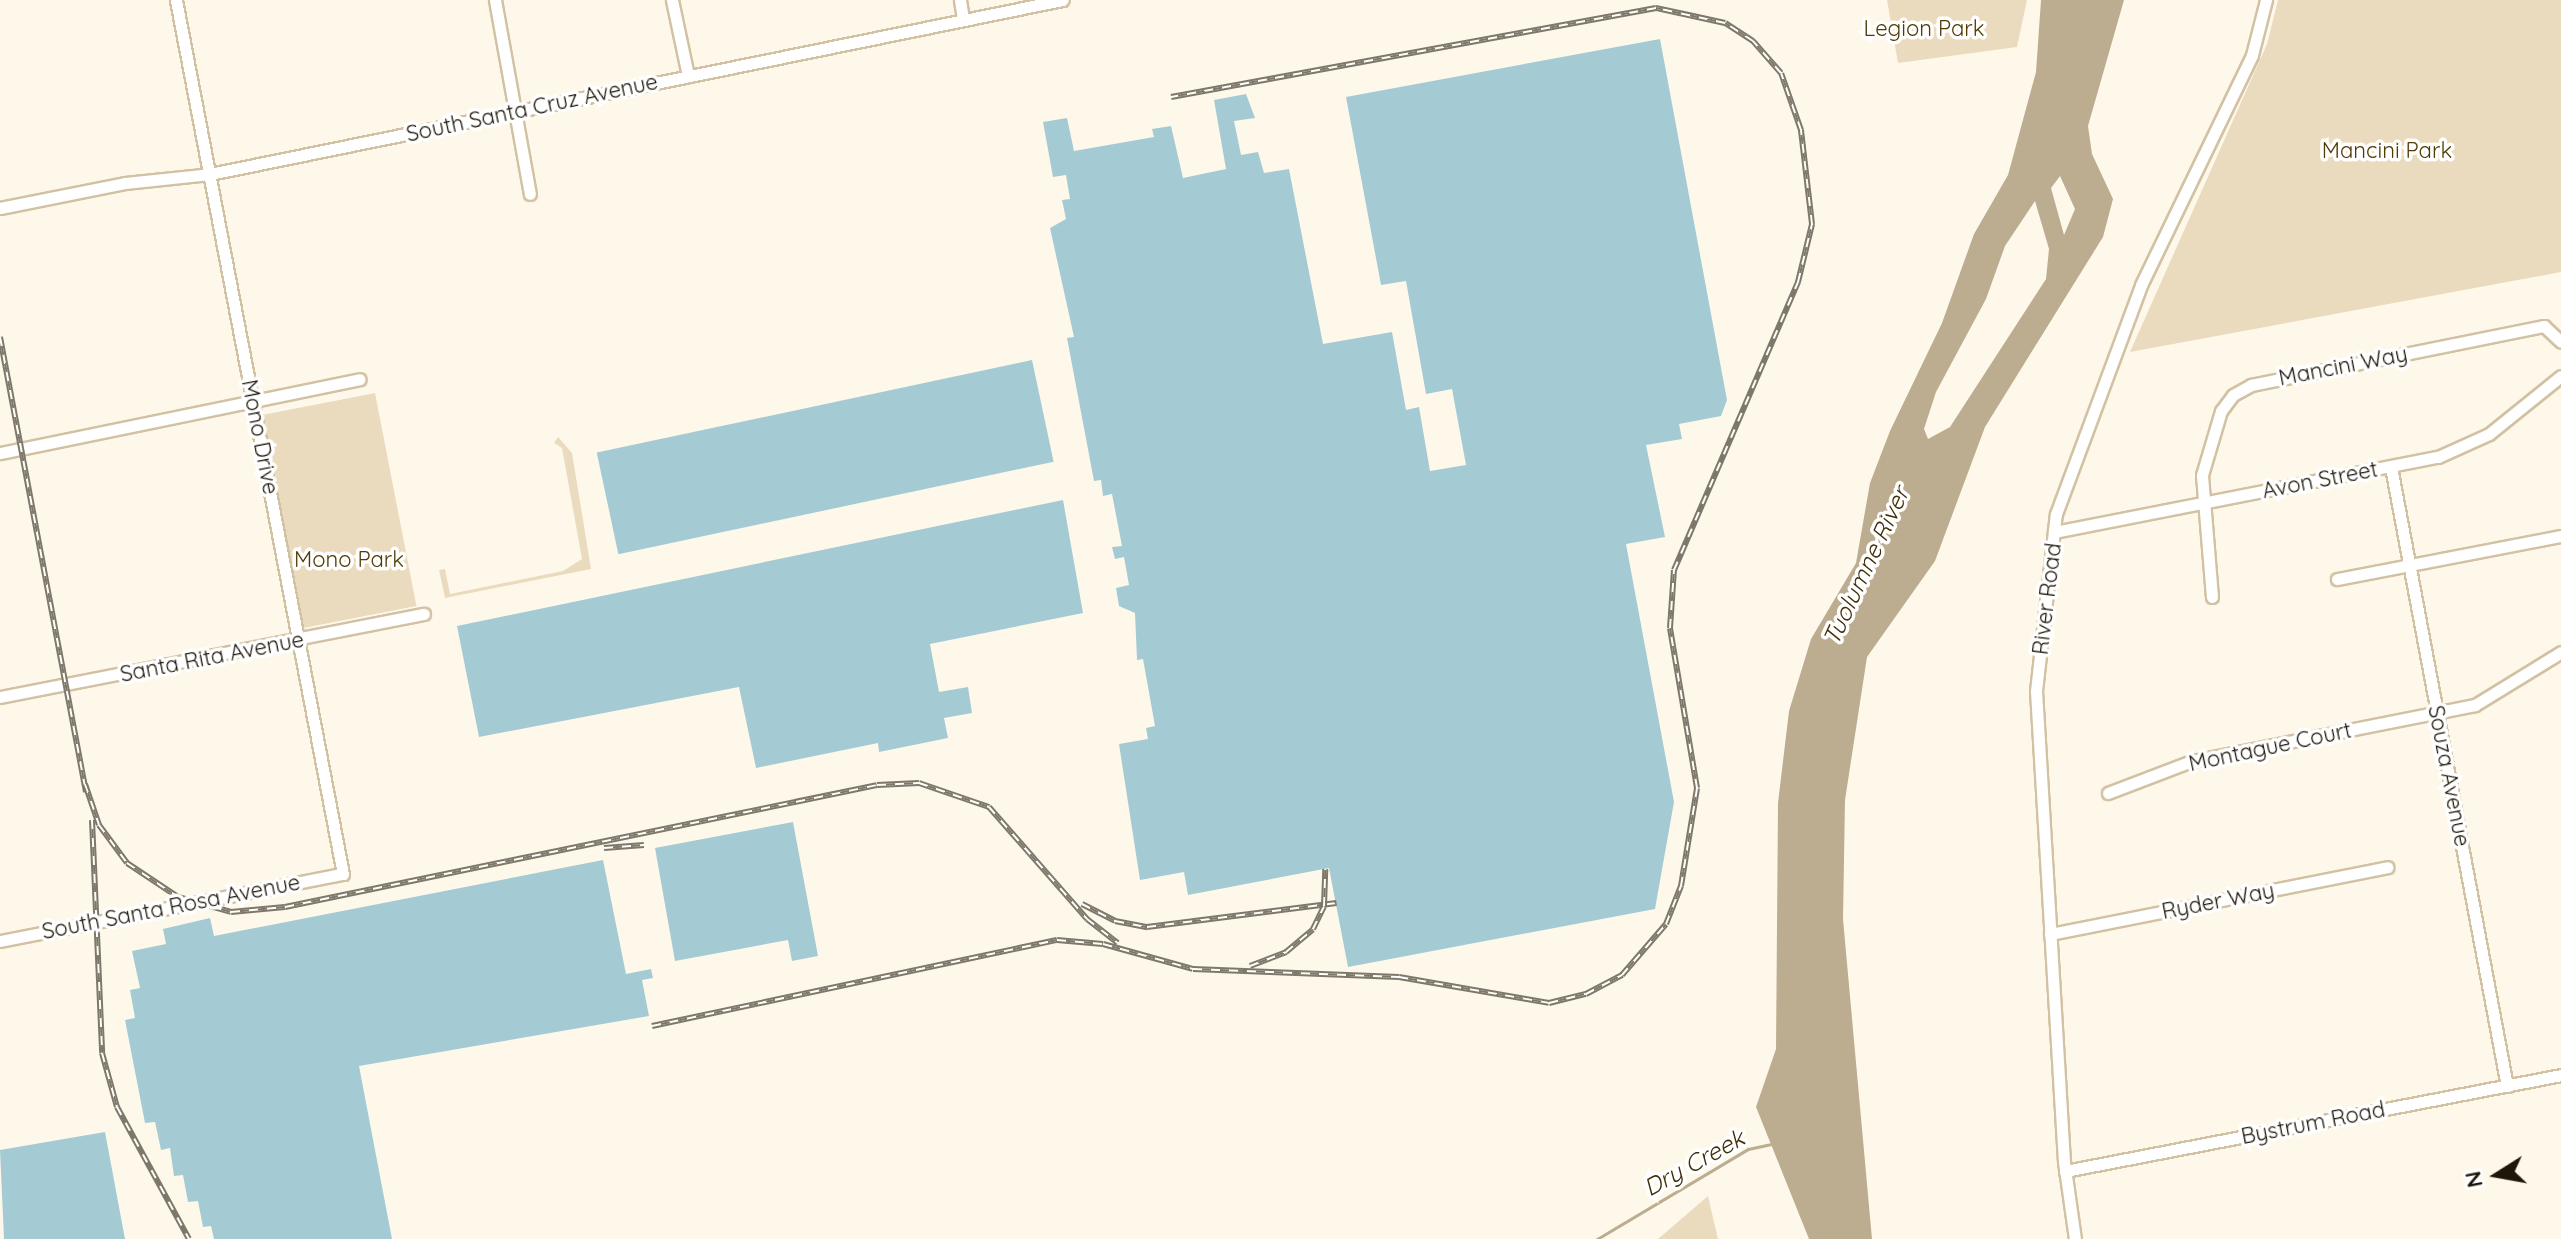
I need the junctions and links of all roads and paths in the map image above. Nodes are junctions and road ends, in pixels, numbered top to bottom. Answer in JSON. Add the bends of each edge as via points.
{"nodes":[{"id":1,"x":176,"y":0,"type":"edge"},
{"id":2,"x":495,"y":0,"type":"edge"},
{"id":3,"x":672,"y":0,"type":"edge"},
{"id":4,"x":960,"y":0,"type":"edge"},
{"id":5,"x":1062,"y":0,"type":"edge"},
{"id":6,"x":2266,"y":0,"type":"edge"},
{"id":7,"x":963,"y":20,"type":"junction"},
{"id":8,"x":688,"y":76,"type":"junction"},
{"id":9,"x":515,"y":111,"type":"junction"},
{"id":10,"x":210,"y":174,"type":"junction"},
{"id":11,"x":530,"y":194,"type":"dead end"},
{"id":12,"x":0,"y":208,"type":"edge"},
{"id":13,"x":2561,"y":342,"type":"edge"},
{"id":14,"x":2561,"y":376,"type":"edge"},
{"id":15,"x":359,"y":379,"type":"dead end"},
{"id":16,"x":253,"y":400,"type":"junction"},
{"id":17,"x":0,"y":453,"type":"edge"},
{"id":18,"x":2391,"y":467,"type":"junction"},
{"id":19,"x":2205,"y":503,"type":"junction"},
{"id":20,"x":2054,"y":532,"type":"junction"},
{"id":21,"x":2561,"y":536,"type":"edge"},
{"id":22,"x":2408,"y":565,"type":"junction"},
{"id":23,"x":2337,"y":579,"type":"dead end"},
{"id":24,"x":2212,"y":597,"type":"dead end"},
{"id":25,"x":424,"y":614,"type":"dead end"},
{"id":26,"x":298,"y":640,"type":"junction"},
{"id":27,"x":2561,"y":652,"type":"edge"},
{"id":28,"x":0,"y":697,"type":"edge"},
{"id":29,"x":2437,"y":713,"type":"junction"},
{"id":30,"x":2108,"y":793,"type":"dead end"},
{"id":31,"x":2387,"y":867,"type":"dead end"},
{"id":32,"x":343,"y":874,"type":"joint"},
{"id":33,"x":2050,"y":934,"type":"junction"},
{"id":34,"x":0,"y":941,"type":"edge"},
{"id":35,"x":2561,"y":1075,"type":"edge"},
{"id":36,"x":2507,"y":1086,"type":"junction"},
{"id":37,"x":2065,"y":1171,"type":"junction"},
{"id":38,"x":2075,"y":1239,"type":"edge"}],
"edges":[{"from":1,"to":10,"type":"street","name":"Mono Drive"},
{"from":2,"to":9,"type":"street"},
{"from":3,"to":8,"type":"street"},
{"from":4,"to":7,"type":"street"},
{"from":5,"to":7,"type":"street","name":"South Santa Cruz Avenue"},
{"from":6,"to":20,"type":"street","name":"River Road","via":[[2252,55],[2141,285]]},
{"from":7,"to":8,"type":"street","name":"South Santa Cruz Avenue"},
{"from":8,"to":9,"type":"street","name":"South Santa Cruz Avenue"},
{"from":9,"to":10,"type":"street","name":"South Santa Cruz Avenue"},
{"from":9,"to":11,"type":"street"},
{"from":10,"to":12,"type":"street","name":"South Santa Cruz Avenue","via":[[125,183]]},
{"from":10,"to":16,"type":"street","name":"Mono Drive"},
{"from":13,"to":19,"type":"street","name":"Mancini Way","via":[[2544,326],[2242,388],[2221,411],[2203,463]]},
{"from":14,"to":18,"type":"street","name":"Avon Street","via":[[2472,444]]},
{"from":15,"to":16,"type":"street"},
{"from":16,"to":17,"type":"street"},
{"from":16,"to":26,"type":"street","name":"Mono Drive"},
{"from":18,"to":19,"type":"street","name":"Avon Street"},
{"from":18,"to":22,"type":"street","name":"Souza Avenue"},
{"from":19,"to":20,"type":"street","name":"Avon Street"},
{"from":19,"to":24,"type":"street"},
{"from":20,"to":33,"type":"street","name":"River Road","via":[[2036,691]]},
{"from":21,"to":22,"type":"street"},
{"from":22,"to":23,"type":"street"},
{"from":22,"to":29,"type":"street","name":"Souza Avenue"},
{"from":25,"to":26,"type":"street","name":"Santa Rita Avenue"},
{"from":26,"to":28,"type":"street","name":"Santa Rita Avenue"},
{"from":26,"to":32,"type":"street","name":"Mono Drive"},
{"from":27,"to":29,"type":"street","name":"Montague Court","via":[[2491,699]]},
{"from":29,"to":30,"type":"street","name":"Montague Court","via":[[2192,761]]},
{"from":29,"to":36,"type":"street","name":"Souza Avenue"},
{"from":31,"to":33,"type":"street","name":"Ryder Way"},
{"from":32,"to":34,"type":"street","name":"South Santa Rosa Avenue"},
{"from":33,"to":37,"type":"street","name":"River Road"},
{"from":35,"to":36,"type":"street","name":"Bystrum Road"},
{"from":36,"to":37,"type":"street","name":"Bystrum Road"},
{"from":37,"to":38,"type":"street","name":"River Road"}]}
